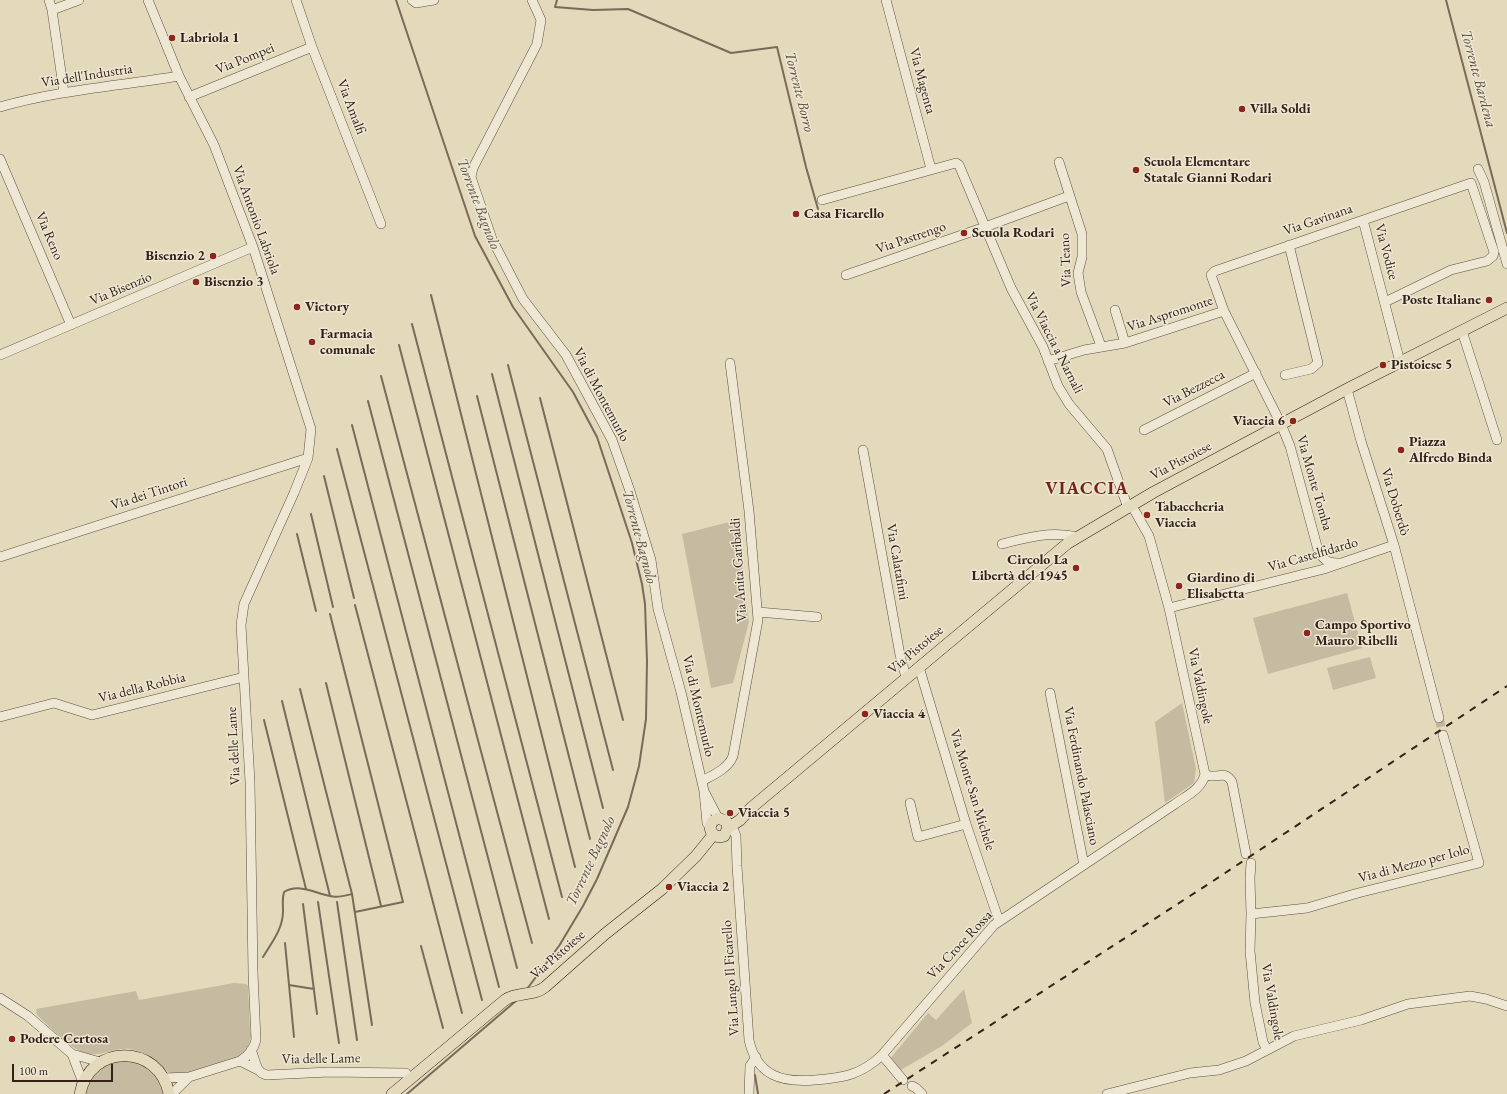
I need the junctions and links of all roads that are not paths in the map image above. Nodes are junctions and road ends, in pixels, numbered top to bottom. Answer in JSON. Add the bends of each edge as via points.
{"nodes":[{"id":1,"x":49,"y":0,"type":"edge"},
{"id":2,"x":79,"y":0,"type":"edge"},
{"id":3,"x":148,"y":0,"type":"edge"},
{"id":4,"x":296,"y":0,"type":"edge"},
{"id":5,"x":412,"y":0,"type":"edge"},
{"id":6,"x":434,"y":0,"type":"edge"},
{"id":7,"x":532,"y":0,"type":"edge"},
{"id":8,"x":886,"y":0,"type":"edge"},
{"id":9,"x":52,"y":10,"type":"junction"},
{"id":10,"x":312,"y":47,"type":"junction"},
{"id":11,"x":179,"y":76,"type":"junction"},
{"id":12,"x":64,"y":93,"type":"junction"},
{"id":13,"x":189,"y":97,"type":"junction"},
{"id":14,"x":0,"y":107,"type":"edge"},
{"id":15,"x":0,"y":159,"type":"edge"},
{"id":16,"x":1059,"y":162,"type":"dead end"},
{"id":17,"x":1478,"y":169,"type":"dead end"},
{"id":18,"x":931,"y":170,"type":"junction"},
{"id":19,"x":1069,"y":196,"type":"junction"},
{"id":20,"x":822,"y":200,"type":"dead end"},
{"id":21,"x":1363,"y":220,"type":"junction"},
{"id":22,"x":381,"y":224,"type":"dead end"},
{"id":23,"x":985,"y":227,"type":"junction"},
{"id":24,"x":1289,"y":244,"type":"junction"},
{"id":25,"x":253,"y":247,"type":"junction"},
{"id":26,"x":1507,"y":264,"type":"edge"},
{"id":27,"x":846,"y":275,"type":"dead end"},
{"id":28,"x":1385,"y":302,"type":"junction"},
{"id":29,"x":1507,"y":308,"type":"edge"},
{"id":30,"x":1115,"y":310,"type":"dead end"},
{"id":31,"x":1224,"y":311,"type":"junction"},
{"id":32,"x":71,"y":325,"type":"junction"},
{"id":33,"x":1462,"y":331,"type":"junction"},
{"id":34,"x":1125,"y":343,"type":"junction"},
{"id":35,"x":1101,"y":346,"type":"junction"},
{"id":36,"x":0,"y":355,"type":"edge"},
{"id":37,"x":1048,"y":361,"type":"junction"},
{"id":38,"x":1400,"y":362,"type":"junction"},
{"id":39,"x":730,"y":363,"type":"dead end"},
{"id":40,"x":1256,"y":373,"type":"junction"},
{"id":41,"x":1285,"y":375,"type":"dead end"},
{"id":42,"x":1347,"y":389,"type":"junction"},
{"id":43,"x":1281,"y":424,"type":"junction"},
{"id":44,"x":1144,"y":430,"type":"dead end"},
{"id":45,"x":1497,"y":440,"type":"dead end"},
{"id":46,"x":863,"y":450,"type":"dead end"},
{"id":47,"x":308,"y":458,"type":"junction"},
{"id":48,"x":1130,"y":507,"type":"junction"},
{"id":49,"x":1078,"y":537,"type":"junction"},
{"id":50,"x":1002,"y":544,"type":"dead end"},
{"id":51,"x":1394,"y":545,"type":"junction"},
{"id":52,"x":1318,"y":550,"type":"junction"},
{"id":53,"x":0,"y":557,"type":"edge"},
{"id":54,"x":1342,"y":563,"type":"junction"},
{"id":55,"x":1294,"y":576,"type":"junction"},
{"id":56,"x":1169,"y":608,"type":"junction"},
{"id":57,"x":758,"y":612,"type":"junction"},
{"id":58,"x":817,"y":617,"type":"dead end"},
{"id":59,"x":919,"y":667,"type":"junction"},
{"id":60,"x":244,"y":677,"type":"junction"},
{"id":61,"x":906,"y":678,"type":"junction"},
{"id":62,"x":1050,"y":692,"type":"dead end"},
{"id":63,"x":0,"y":717,"type":"edge"},
{"id":64,"x":1439,"y":718,"type":"tunnel mouth"},
{"id":65,"x":1443,"y":735,"type":"tunnel mouth"},
{"id":66,"x":1205,"y":774,"type":"junction"},
{"id":67,"x":702,"y":781,"type":"junction"},
{"id":68,"x":910,"y":803,"type":"dead end"},
{"id":69,"x":966,"y":824,"type":"junction"},
{"id":70,"x":720,"y":828,"type":"junction"},
{"id":71,"x":1246,"y":854,"type":"dead end"},
{"id":72,"x":1251,"y":863,"type":"dead end"},
{"id":73,"x":1084,"y":865,"type":"junction"},
{"id":74,"x":1251,"y":914,"type":"junction"},
{"id":75,"x":999,"y":921,"type":"junction"},
{"id":76,"x":0,"y":998,"type":"edge"},
{"id":77,"x":1507,"y":1006,"type":"edge"},
{"id":78,"x":253,"y":1048,"type":"junction"},
{"id":79,"x":1267,"y":1050,"type":"junction"},
{"id":80,"x":72,"y":1054,"type":"junction"},
{"id":81,"x":882,"y":1055,"type":"junction"},
{"id":82,"x":756,"y":1057,"type":"junction"},
{"id":83,"x":240,"y":1061,"type":"junction"},
{"id":84,"x":100,"y":1062,"type":"junction"},
{"id":85,"x":258,"y":1070,"type":"junction"},
{"id":86,"x":406,"y":1072,"type":"dead end"},
{"id":87,"x":189,"y":1077,"type":"junction"},
{"id":88,"x":164,"y":1078,"type":"junction"},
{"id":89,"x":903,"y":1080,"type":"dead end"},
{"id":90,"x":83,"y":1083,"type":"junction"},
{"id":91,"x":912,"y":1086,"type":"dead end"},
{"id":92,"x":80,"y":1094,"type":"edge"},
{"id":93,"x":170,"y":1094,"type":"edge"},
{"id":94,"x":392,"y":1094,"type":"edge"},
{"id":95,"x":749,"y":1094,"type":"edge"},
{"id":96,"x":922,"y":1094,"type":"edge"},
{"id":97,"x":1107,"y":1094,"type":"edge"}],
"edges":[{"from":1,"to":9,"type":"street"},
{"from":2,"to":9,"type":"street"},
{"from":3,"to":11,"type":"street","name":"Via Antonio Labriola"},
{"from":4,"to":10,"type":"street","name":"Via Amalfi"},
{"from":5,"to":6,"type":"street","via":[[416,3]]},
{"from":7,"to":67,"type":"street","name":"Via di Montemurlo","via":[[541,20],[537,44],[473,168],[471,177],[492,239],[523,299],[566,355],[612,440],[651,560],[658,609]]},
{"from":8,"to":18,"type":"street","name":"Via Magenta"},
{"from":9,"to":12,"type":"street"},
{"from":10,"to":13,"type":"street","name":"Via Pompei"},
{"from":10,"to":22,"type":"street","name":"Via Amalfi"},
{"from":11,"to":12,"type":"street","name":"Via dell'Industria"},
{"from":11,"to":13,"type":"street","name":"Via Antonio Labriola"},
{"from":12,"to":14,"type":"street","name":"Via dell'Industria"},
{"from":13,"to":25,"type":"street","name":"Via Antonio Labriola","via":[[214,145]]},
{"from":15,"to":32,"type":"street","name":"Via Reno"},
{"from":16,"to":19,"type":"street","name":"Via Teano"},
{"from":17,"to":26,"type":"street"},
{"from":18,"to":20,"type":"street","name":"Via Viaccia a Narnali"},
{"from":18,"to":23,"type":"street","name":"Via Viaccia a Narnali","via":[[959,165]]},
{"from":19,"to":23,"type":"street"},
{"from":19,"to":35,"type":"street","name":"Via Teano","via":[[1082,234],[1082,257],[1078,273],[1081,292]]},
{"from":21,"to":24,"type":"street","name":"Via Gavinana"},
{"from":21,"to":28,"type":"street","name":"Via Vodice"},
{"from":21,"to":28,"type":"street","name":"Via Gavinana","via":[[1471,183],[1494,252],[1487,261],[1450,270]]},
{"from":23,"to":27,"type":"street","name":"Via Pastrengo"},
{"from":23,"to":37,"type":"street","name":"Via Viaccia a Narnali","via":[[1018,302]]},
{"from":24,"to":31,"type":"street","name":"Via Gavinana","via":[[1212,273]]},
{"from":24,"to":41,"type":"street","via":[[1318,363],[1310,369]]},
{"from":25,"to":32,"type":"street","name":"Via Bisenzio"},
{"from":25,"to":47,"type":"street","name":"Via Antonio Labriola","via":[[310,424]]},
{"from":28,"to":38,"type":"street","name":"Via Vodice"},
{"from":29,"to":33,"type":"main road","name":"Via Pistoiese"},
{"from":30,"to":34,"type":"street"},
{"from":31,"to":34,"type":"street","name":"Via Aspromonte"},
{"from":31,"to":40,"type":"street","name":"Via Aspromonte"},
{"from":32,"to":36,"type":"street","name":"Via Bisenzio"},
{"from":33,"to":38,"type":"main road","name":"Via Pistoiese"},
{"from":33,"to":45,"type":"street"},
{"from":34,"to":35,"type":"street","name":"Via Aspromonte"},
{"from":35,"to":37,"type":"street","name":"Via Aspromonte"},
{"from":37,"to":48,"type":"street","name":"Via Viaccia a Narnali","via":[[1063,396],[1107,449]]},
{"from":38,"to":42,"type":"main road","name":"Via Pistoiese"},
{"from":39,"to":57,"type":"street","name":"Via Anita Garibaldi","via":[[749,511]]},
{"from":40,"to":43,"type":"street","name":"Via Aspromonte"},
{"from":40,"to":44,"type":"street","name":"Via Bezzecca"},
{"from":42,"to":43,"type":"main road","name":"Via Pistoiese"},
{"from":42,"to":51,"type":"street","name":"Via Doberdò"},
{"from":43,"to":48,"type":"main road","name":"Via Pistoiese"},
{"from":43,"to":52,"type":"street","name":"Via Monte Tomba","via":[[1290,446]]},
{"from":46,"to":61,"type":"street","name":"Via Calatafimi"},
{"from":47,"to":53,"type":"street","name":"Via dei Tintori"},
{"from":47,"to":60,"type":"street","name":"Via delle Lame","via":[[244,604],[241,625]]},
{"from":48,"to":49,"type":"main road","name":"Via Pistoiese"},
{"from":48,"to":56,"type":"street","name":"Via Valdingole","via":[[1149,536]]},
{"from":49,"to":50,"type":"street","via":[[1067,534],[1044,535]]},
{"from":49,"to":59,"type":"main road","name":"Via Pistoiese"},
{"from":51,"to":54,"type":"street","name":"Via Castelfidardo"},
{"from":51,"to":64,"type":"street","name":"Via Doberdò"},
{"from":52,"to":54,"type":"street","name":"Via Monte Tomba","via":[[1328,563]]},
{"from":52,"to":55,"type":"street","name":"Via Monte Tomba","via":[[1319,561],[1316,565]]},
{"from":54,"to":55,"type":"street","name":"Via Castelfidardo"},
{"from":55,"to":56,"type":"street","name":"Via Castelfidardo"},
{"from":56,"to":66,"type":"street","name":"Via Valdingole"},
{"from":57,"to":58,"type":"street"},
{"from":57,"to":67,"type":"street","name":"Via Anita Garibaldi","via":[[758,627],[733,756],[722,769]]},
{"from":59,"to":61,"type":"main road","name":"Via Pistoiese"},
{"from":59,"to":69,"type":"street","name":"Via Monte San Michele"},
{"from":60,"to":63,"type":"street","name":"Via della Robbia","via":[[92,715],[54,703]]},
{"from":60,"to":78,"type":"street","name":"Via delle Lame","via":[[250,782],[256,1035]]},
{"from":61,"to":70,"type":"main road","name":"Via Pistoiese","via":[[740,820]]},
{"from":62,"to":73,"type":"street","name":"Via Ferdinando Palasciano"},
{"from":65,"to":74,"type":"street","name":"Via di Mezzo per Iolo","via":[[1479,863],[1307,908]]},
{"from":66,"to":71,"type":"street","via":[[1224,775],[1232,782]]},
{"from":66,"to":73,"type":"street","name":"Via Croce Rossa","via":[[1203,782],[1195,791]]},
{"from":67,"to":70,"type":"street","name":"Via di Montemurlo"},
{"from":68,"to":69,"type":"street","via":[[918,838]]},
{"from":69,"to":75,"type":"street","name":"Via Monte San Michele"},
{"from":70,"to":82,"type":"street","name":"Via Lungo Il Ficarello","via":[[736,833],[749,1040]]},
{"from":70,"to":94,"type":"main road","name":"Via Pistoiese","via":[[662,889],[605,934],[545,987],[534,994],[517,995],[505,1000]]},
{"from":72,"to":74,"type":"street","name":"Via Valdingole"},
{"from":73,"to":75,"type":"street","name":"Via Croce Rossa"},
{"from":74,"to":79,"type":"street","name":"Via Valdingole","via":[[1250,951],[1255,1003],[1262,1042]]},
{"from":75,"to":81,"type":"street","name":"Via Croce Rossa"},
{"from":76,"to":80,"type":"street","via":[[33,1020]]},
{"from":77,"to":79,"type":"street","via":[[1486,998],[1470,996],[1408,1004],[1361,1020],[1294,1036]]},
{"from":78,"to":83,"type":"street"},
{"from":78,"to":85,"type":"street","name":"Via delle Lame"},
{"from":79,"to":97,"type":"street","via":[[1220,1070],[1190,1074]]},
{"from":80,"to":84,"type":"street"},
{"from":80,"to":90,"type":"street"},
{"from":81,"to":82,"type":"street","name":"Via Croce Rossa","via":[[870,1066],[851,1075],[838,1079],[806,1081],[778,1078],[768,1072]]},
{"from":81,"to":89,"type":"street"},
{"from":82,"to":95,"type":"street","via":[[750,1066]]},
{"from":83,"to":85,"type":"street"},
{"from":83,"to":87,"type":"street"},
{"from":84,"to":88,"type":"main road","via":[[112,1057],[132,1056],[150,1063]]},
{"from":84,"to":90,"type":"main road","via":[[90,1071]]},
{"from":85,"to":86,"type":"street","name":"Via delle Lame","via":[[267,1075]]},
{"from":87,"to":88,"type":"street"},
{"from":87,"to":93,"type":"street"},
{"from":88,"to":93,"type":"main road"},
{"from":90,"to":92,"type":"main road"},
{"from":91,"to":96,"type":"street"}]}
